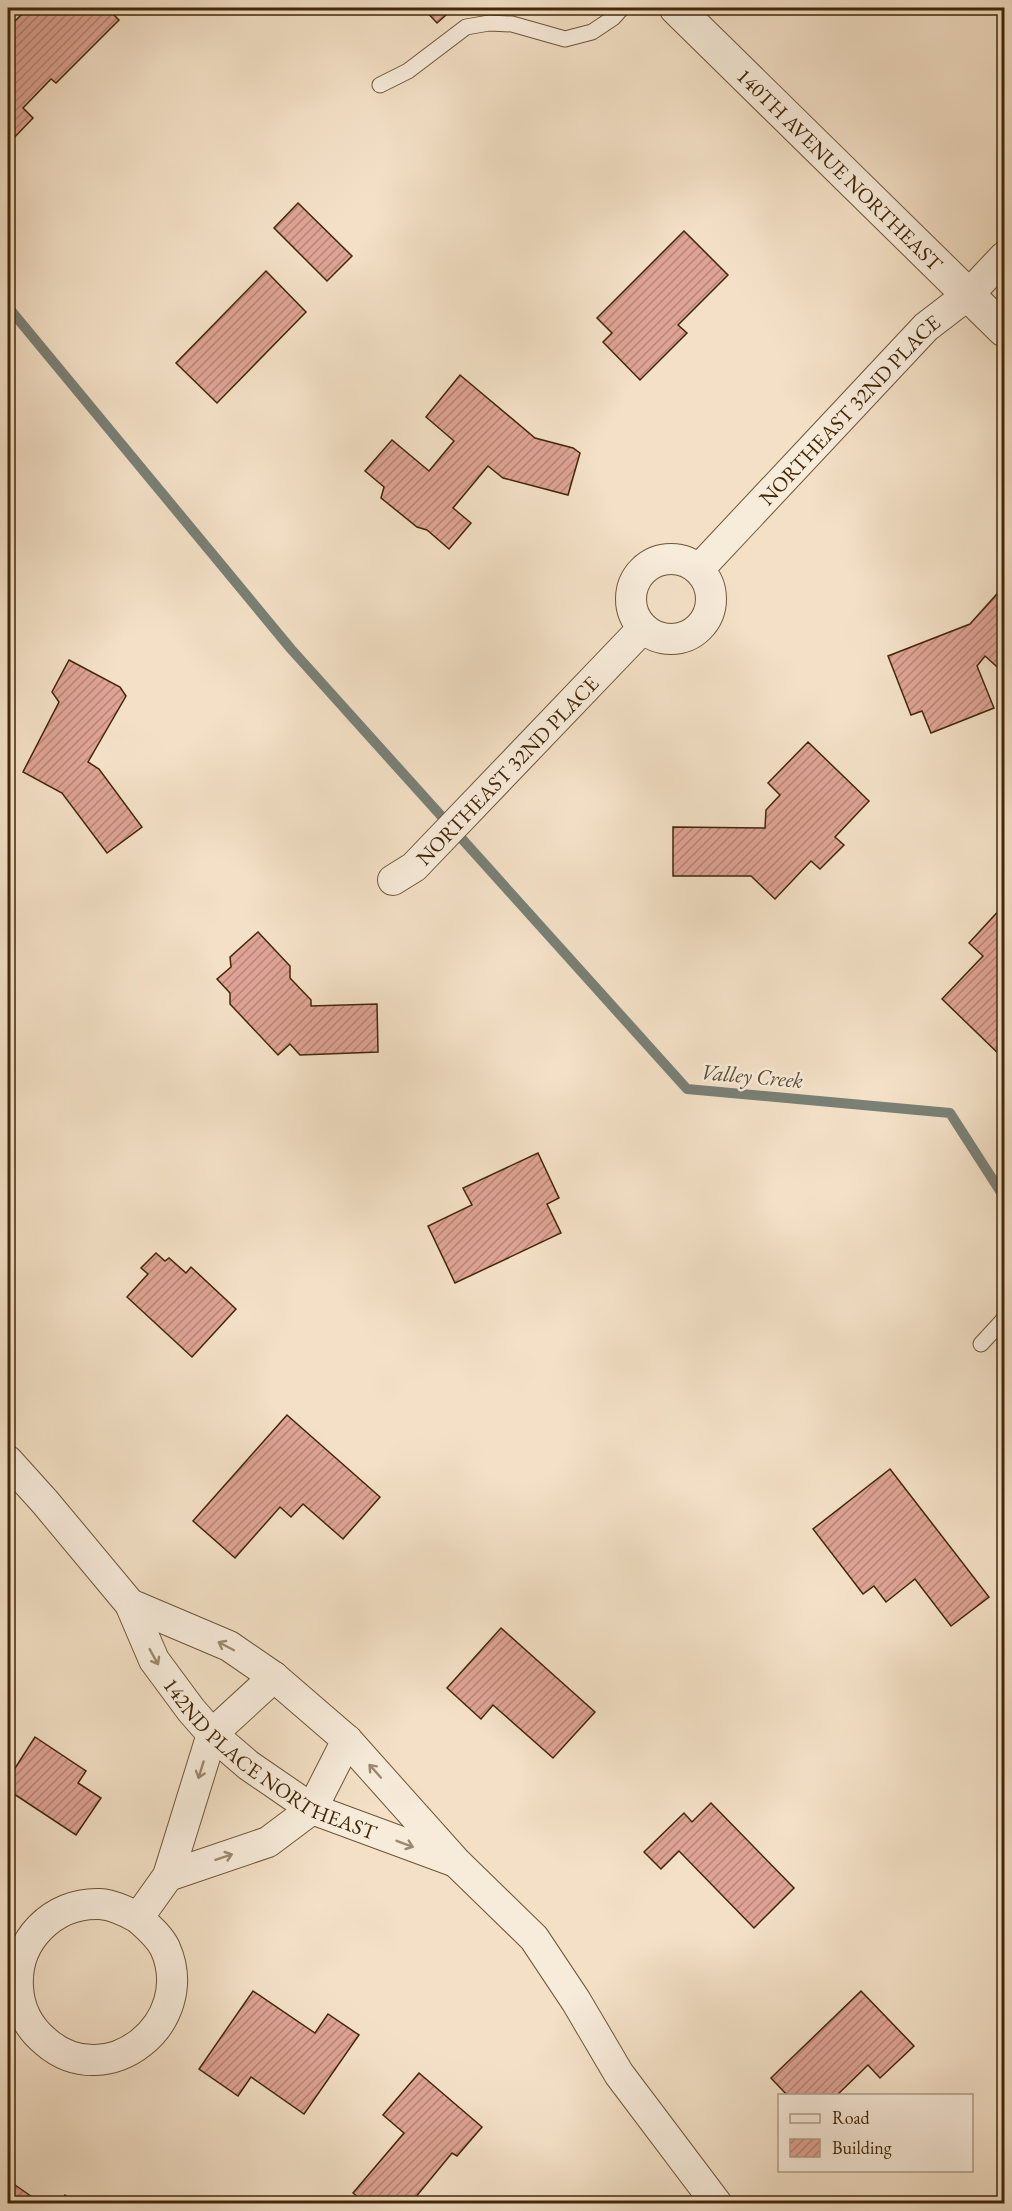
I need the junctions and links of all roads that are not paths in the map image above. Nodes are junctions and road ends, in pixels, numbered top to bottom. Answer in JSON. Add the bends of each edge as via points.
{"nodes":[{"id":1,"x":622,"y":8,"type":"edge"},
{"id":2,"x":676,"y":8,"type":"edge"},
{"id":3,"x":380,"y":86,"type":"dead end"},
{"id":4,"x":1005,"y":256,"type":"edge"},
{"id":5,"x":969,"y":294,"type":"junction"},
{"id":6,"x":1005,"y":330,"type":"edge"},
{"id":7,"x":699,"y":569,"type":"junction"},
{"id":8,"x":643,"y":628,"type":"junction"},
{"id":9,"x":393,"y":880,"type":"dead end"},
{"id":10,"x":1005,"y":1319,"type":"edge"},
{"id":11,"x":981,"y":1344,"type":"dead end"},
{"id":12,"x":8,"y":1461,"type":"edge"},
{"id":13,"x":130,"y":1604,"type":"junction"},
{"id":14,"x":274,"y":1677,"type":"junction"},
{"id":15,"x":212,"y":1734,"type":"junction"},
{"id":16,"x":347,"y":1740,"type":"junction"},
{"id":17,"x":312,"y":1809,"type":"junction"},
{"id":18,"x":456,"y":1862,"type":"junction"},
{"id":19,"x":168,"y":1876,"type":"junction"},
{"id":20,"x":138,"y":1918,"type":"junction"},
{"id":21,"x":715,"y":2203,"type":"edge"}],
"edges":[{"from":1,"to":3,"type":"lane","via":[[592,32],[564,39],[512,24],[466,27],[408,71]]},
{"from":2,"to":5,"type":"street","name":"140TH AVENUE NORTHEAST"},
{"from":4,"to":5,"type":"street","name":"NORTHEAST 32ND PLACE"},
{"from":5,"to":6,"type":"street","name":"140TH AVENUE NORTHEAST"},
{"from":5,"to":7,"type":"street","name":"NORTHEAST 32ND PLACE","via":[[926,327]]},
{"from":7,"to":8,"type":"street","via":[[673,559],[647,566],[631,589],[635,617]]},
{"from":7,"to":8,"type":"street","via":[[711,594],[710,609],[695,632],[669,639]]},
{"from":8,"to":9,"type":"street","name":"NORTHEAST 32ND PLACE","via":[[414,867]]},
{"from":10,"to":11,"type":"lane"},
{"from":12,"to":13,"type":"street","name":"142ND PLACE NORTHEAST"},
{"from":14,"to":13,"type":"street","name":"142ND PLACE NORTHEAST","one_way":true,"via":[[229,1646]]},
{"from":13,"to":15,"type":"street","name":"142ND PLACE NORTHEAST","one_way":true,"via":[[154,1660]]},
{"from":14,"to":15,"type":"street"},
{"from":14,"to":16,"type":"street","name":"142ND PLACE NORTHEAST"},
{"from":15,"to":17,"type":"street","name":"142ND PLACE NORTHEAST","via":[[248,1765]]},
{"from":15,"to":19,"type":"street","one_way":true},
{"from":16,"to":17,"type":"street"},
{"from":18,"to":16,"type":"street","name":"142ND PLACE NORTHEAST","one_way":true},
{"from":17,"to":18,"type":"street","name":"142ND PLACE NORTHEAST","one_way":true},
{"from":19,"to":17,"type":"street","one_way":true,"via":[[268,1842]]},
{"from":18,"to":21,"type":"street","name":"142ND PLACE NORTHEAST","via":[[534,1938],[619,2074]]},
{"from":19,"to":20,"type":"street"},
{"from":20,"to":20,"type":"street","via":[[110,1906],[80,1906],[60,1912],[30,1938],[21,1957],[18,1997],[36,2033],[51,2046],[69,2056],[109,2058],[129,2052],[159,2025],[168,2007],[171,1967],[153,1931]]}]}
